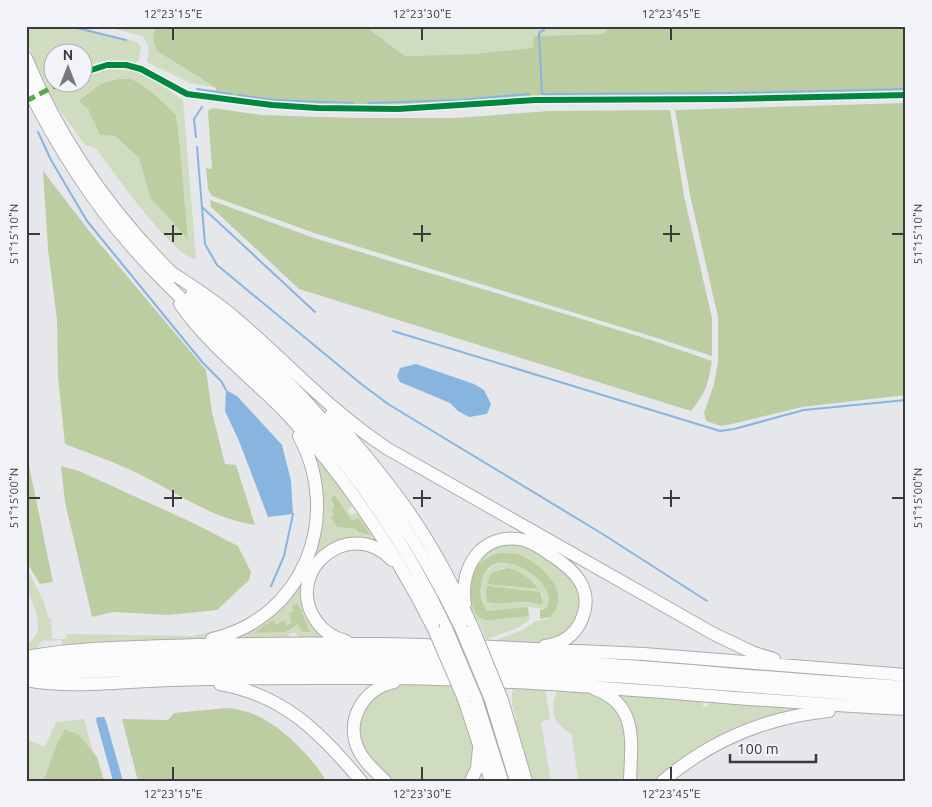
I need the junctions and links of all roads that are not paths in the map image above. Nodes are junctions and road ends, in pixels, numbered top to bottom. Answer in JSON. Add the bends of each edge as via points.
{"nodes":[{"id":1,"x":26,"y":58,"type":"edge"},
{"id":2,"x":26,"y":84,"type":"edge"},
{"id":3,"x":168,"y":277,"type":"junction"},
{"id":4,"x":302,"y":381,"type":"junction"},
{"id":5,"x":265,"y":393,"type":"junction"},
{"id":6,"x":405,"y":574,"type":"junction"},
{"id":7,"x":468,"y":616,"type":"junction"},
{"id":8,"x":439,"y":627,"type":"junction"},
{"id":9,"x":467,"y":628,"type":"junction"},
{"id":10,"x":365,"y":644,"type":"junction"},
{"id":11,"x":176,"y":646,"type":"junction"},
{"id":12,"x":520,"y":648,"type":"junction"},
{"id":13,"x":26,"y":657,"type":"edge"},
{"id":14,"x":26,"y":664,"type":"edge"},
{"id":15,"x":836,"y":670,"type":"junction"},
{"id":16,"x":26,"y":675,"type":"edge"},
{"id":17,"x":906,"y":676,"type":"edge"},
{"id":18,"x":409,"y":678,"type":"junction"},
{"id":19,"x":26,"y":680,"type":"edge"},
{"id":20,"x":173,"y":680,"type":"junction"},
{"id":21,"x":585,"y":686,"type":"junction"},
{"id":22,"x":906,"y":687,"type":"edge"},
{"id":23,"x":470,"y":699,"type":"junction"},
{"id":24,"x":497,"y":700,"type":"junction"},
{"id":25,"x":904,"y":705,"type":"edge"},
{"id":26,"x":480,"y":742,"type":"junction"},
{"id":27,"x":361,"y":781,"type":"edge"},
{"id":28,"x":385,"y":781,"type":"edge"},
{"id":29,"x":471,"y":781,"type":"edge"},
{"id":30,"x":491,"y":781,"type":"edge"},
{"id":31,"x":502,"y":781,"type":"edge"},
{"id":32,"x":516,"y":781,"type":"edge"},
{"id":33,"x":526,"y":781,"type":"edge"},
{"id":34,"x":630,"y":781,"type":"edge"},
{"id":35,"x":663,"y":781,"type":"edge"}],
"edges":[{"from":1,"to":3,"type":"highway","via":[[81,162]]},
{"from":2,"to":3,"type":"highway","via":[[62,152],[85,186],[124,237]]},
{"from":3,"to":4,"type":"highway","via":[[214,300]]},
{"from":3,"to":5,"type":"highway","via":[[194,324]]},
{"from":3,"to":8,"type":"highway","via":[[336,452],[376,504],[402,547],[428,592]]},
{"from":3,"to":9,"type":"highway","via":[[288,384],[346,448],[411,534]]},
{"from":4,"to":7,"type":"highway","via":[[411,515]]},
{"from":4,"to":15,"type":"highway","via":[[343,417],[388,449],[714,634],[762,656]]},
{"from":5,"to":6,"type":"highway","via":[[305,434],[339,476]]},
{"from":5,"to":11,"type":"highway","via":[[299,434],[312,465],[318,510],[309,555],[287,593],[254,622],[225,636]]},
{"from":6,"to":8,"type":"highway"},
{"from":6,"to":10,"type":"highway","via":[[383,552],[355,543],[329,552],[312,571],[307,596],[315,620],[334,637]]},
{"from":7,"to":9,"type":"highway"},
{"from":7,"to":12,"type":"highway","via":[[464,583],[467,570],[478,554],[494,543],[506,540],[525,540],[539,547],[579,578],[585,596],[584,614],[576,630],[562,642]]},
{"from":8,"to":23,"type":"highway","bridge":true},
{"from":9,"to":24,"type":"highway","bridge":true},
{"from":10,"to":11,"type":"highway"},
{"from":10,"to":12,"type":"highway"},
{"from":11,"to":13,"type":"highway","via":[[74,650]]},
{"from":12,"to":15,"type":"highway","via":[[664,655]]},
{"from":14,"to":22,"type":"highway","via":[[195,657],[420,657],[629,666]]},
{"from":15,"to":17,"type":"highway"},
{"from":16,"to":25,"type":"highway","via":[[205,668],[518,670],[620,676]]},
{"from":18,"to":20,"type":"highway"},
{"from":18,"to":21,"type":"highway"},
{"from":18,"to":28,"type":"highway","via":[[387,683],[372,692],[356,716],[354,735],[360,753]]},
{"from":19,"to":20,"type":"highway","via":[[56,684]]},
{"from":20,"to":27,"type":"highway","via":[[229,685],[280,704],[319,733]]},
{"from":21,"to":25,"type":"highway","via":[[800,703]]},
{"from":21,"to":34,"type":"highway","via":[[609,696],[625,714],[631,733]]},
{"from":23,"to":26,"type":"highway"},
{"from":23,"to":31,"type":"highway"},
{"from":24,"to":32,"type":"highway"},
{"from":24,"to":33,"type":"highway"},
{"from":25,"to":35,"type":"highway","via":[[821,711],[765,723],[706,751]]},
{"from":26,"to":29,"type":"highway","via":[[477,768]]},
{"from":26,"to":30,"type":"highway"}]}
